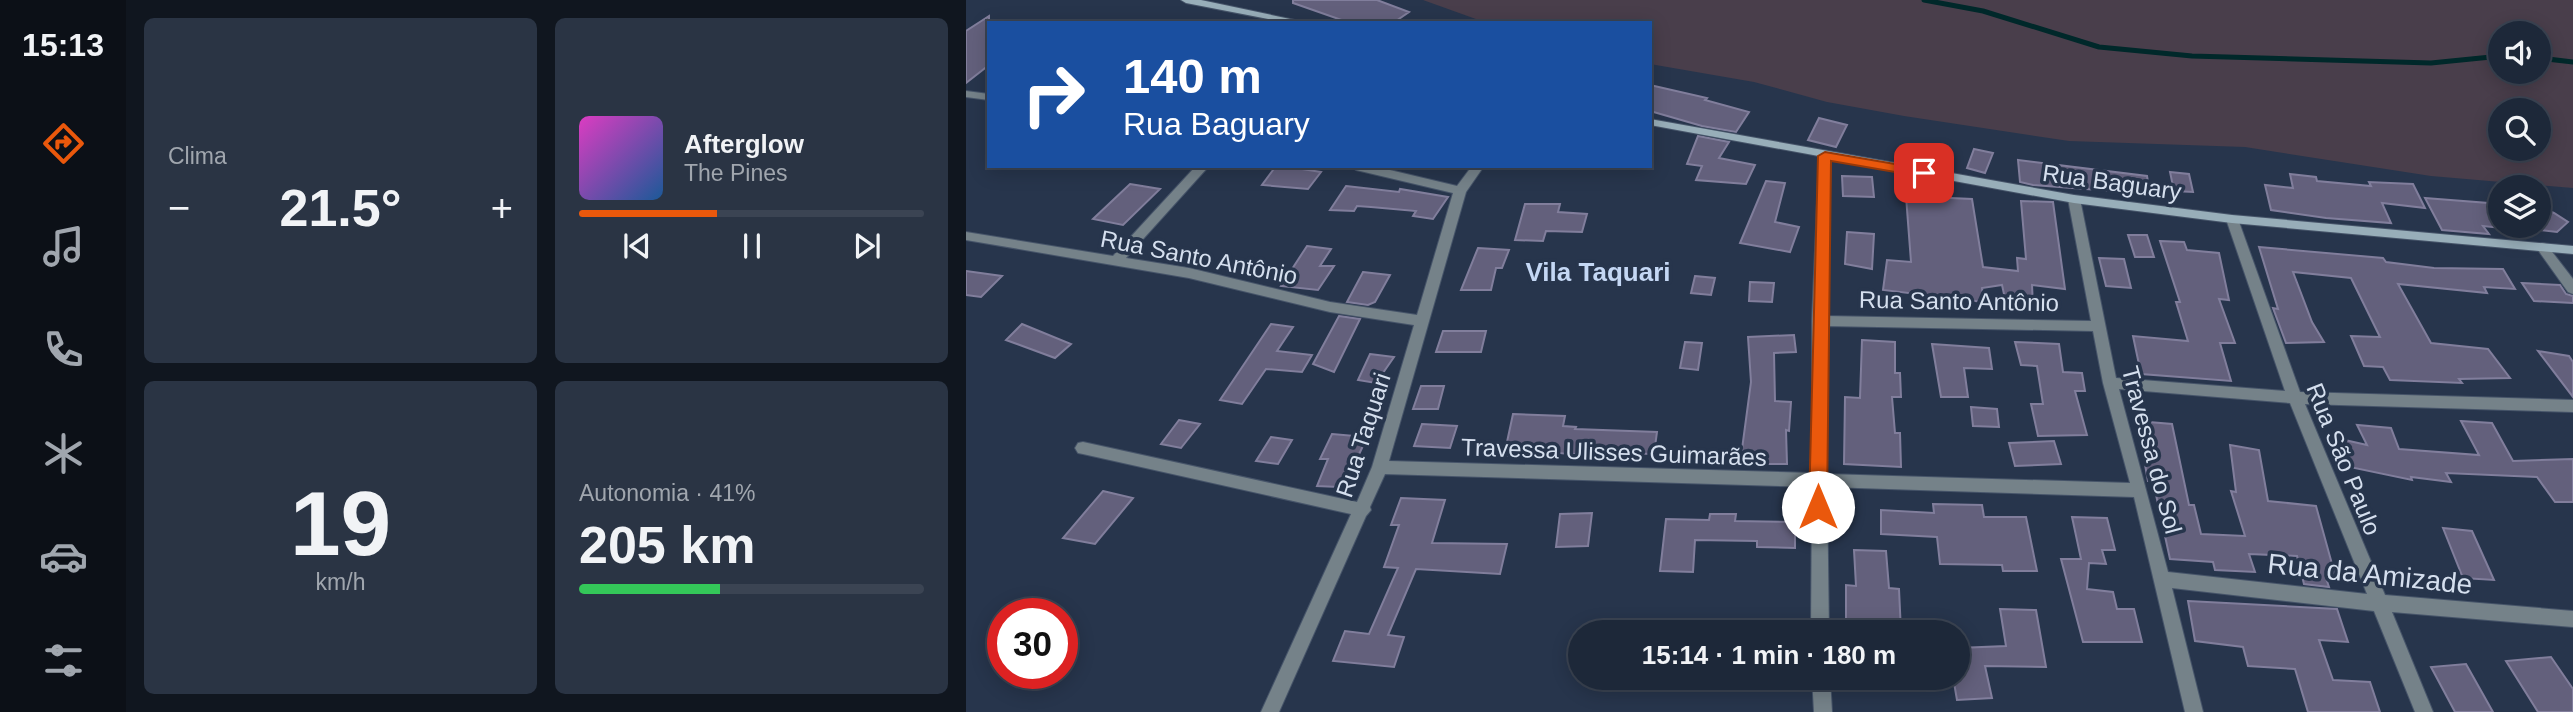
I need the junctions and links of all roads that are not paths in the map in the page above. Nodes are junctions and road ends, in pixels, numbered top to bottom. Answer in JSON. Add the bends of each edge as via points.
{"nodes":[{"id":1,"x":1186,"y":0,"type":"edge"},
{"id":2,"x":1294,"y":21,"type":"edge"},
{"id":3,"x":966,"y":94,"type":"edge"},
{"id":4,"x":987,"y":97,"type":"edge"},
{"id":5,"x":1652,"y":122,"type":"edge"},
{"id":6,"x":1825,"y":156,"type":"junction"},
{"id":7,"x":1201,"y":168,"type":"edge"},
{"id":8,"x":1364,"y":168,"type":"edge"},
{"id":9,"x":1477,"y":168,"type":"edge"},
{"id":10,"x":1460,"y":191,"type":"junction"},
{"id":11,"x":2074,"y":199,"type":"junction"},
{"id":12,"x":2232,"y":219,"type":"junction"},
{"id":13,"x":966,"y":236,"type":"edge"},
{"id":14,"x":2542,"y":247,"type":"junction"},
{"id":15,"x":2573,"y":250,"type":"edge"},
{"id":16,"x":1115,"y":262,"type":"junction"},
{"id":17,"x":2573,"y":289,"type":"edge"},
{"id":18,"x":1423,"y":321,"type":"junction"},
{"id":19,"x":1819,"y":321,"type":"junction"},
{"id":20,"x":2097,"y":326,"type":"junction"},
{"id":21,"x":2110,"y":383,"type":"junction"},
{"id":22,"x":2295,"y":398,"type":"junction"},
{"id":23,"x":2573,"y":407,"type":"edge"},
{"id":24,"x":1083,"y":448,"type":"dead end"},
{"id":25,"x":1380,"y":467,"type":"junction"},
{"id":26,"x":1818,"y":481,"type":"junction"},
{"id":27,"x":2140,"y":490,"type":"junction"},
{"id":28,"x":1363,"y":510,"type":"junction"},
{"id":29,"x":2162,"y":579,"type":"junction"},
{"id":30,"x":2377,"y":603,"type":"junction"},
{"id":31,"x":2573,"y":619,"type":"edge"},
{"id":32,"x":1820,"y":620,"type":"edge"},
{"id":33,"x":1822,"y":690,"type":"edge"},
{"id":34,"x":1270,"y":712,"type":"edge"},
{"id":35,"x":1823,"y":712,"type":"edge"},
{"id":36,"x":2194,"y":712,"type":"edge"},
{"id":37,"x":2424,"y":712,"type":"edge"}],
"edges":[{"from":1,"to":2,"type":"street"},
{"from":3,"to":4,"type":"street"},
{"from":5,"to":6,"type":"street","name":"Rua Baguary"},
{"from":6,"to":11,"type":"street","name":"Rua Baguary"},
{"from":6,"to":19,"type":"street"},
{"from":7,"to":16,"type":"street"},
{"from":8,"to":10,"type":"street"},
{"from":9,"to":10,"type":"street","name":"Rua Taquari"},
{"from":10,"to":18,"type":"street","name":"Rua Taquari"},
{"from":11,"to":12,"type":"street","name":"Rua Baguary"},
{"from":11,"to":20,"type":"street","name":"Travessa do Sol"},
{"from":12,"to":14,"type":"street","name":"Rua Baguary"},
{"from":12,"to":22,"type":"street","name":"Rua São Paulo"},
{"from":13,"to":16,"type":"street","name":"Rua Santo Antônio"},
{"from":14,"to":15,"type":"street","name":"Rua Baguary"},
{"from":14,"to":17,"type":"street"},
{"from":16,"to":18,"type":"street","name":"Rua Santo Antônio","via":[[1189,273],[1330,307]]},
{"from":18,"to":25,"type":"street","name":"Rua Taquari"},
{"from":19,"to":20,"type":"street","name":"Rua Santo Antônio"},
{"from":19,"to":26,"type":"street"},
{"from":20,"to":21,"type":"street","name":"Travessa do Sol"},
{"from":21,"to":22,"type":"street"},
{"from":21,"to":27,"type":"street","name":"Travessa do Sol"},
{"from":22,"to":23,"type":"street"},
{"from":22,"to":30,"type":"street","name":"Rua São Paulo"},
{"from":24,"to":28,"type":"street"},
{"from":25,"to":26,"type":"street","name":"Travessa Ulisses Guimarães"},
{"from":25,"to":28,"type":"street","name":"Rua Taquari"},
{"from":26,"to":27,"type":"street","name":"Travessa Ulisses Guimarães"},
{"from":26,"to":32,"type":"street"},
{"from":27,"to":29,"type":"street","name":"Travessa do Sol"},
{"from":28,"to":34,"type":"street","name":"Rua Taquari"},
{"from":29,"to":30,"type":"street","name":"Rua da Amizade"},
{"from":29,"to":36,"type":"street","name":"Travessa do Sol"},
{"from":30,"to":31,"type":"street","name":"Rua da Amizade"},
{"from":30,"to":37,"type":"street","name":"Rua São Paulo"},
{"from":33,"to":35,"type":"street"}]}
